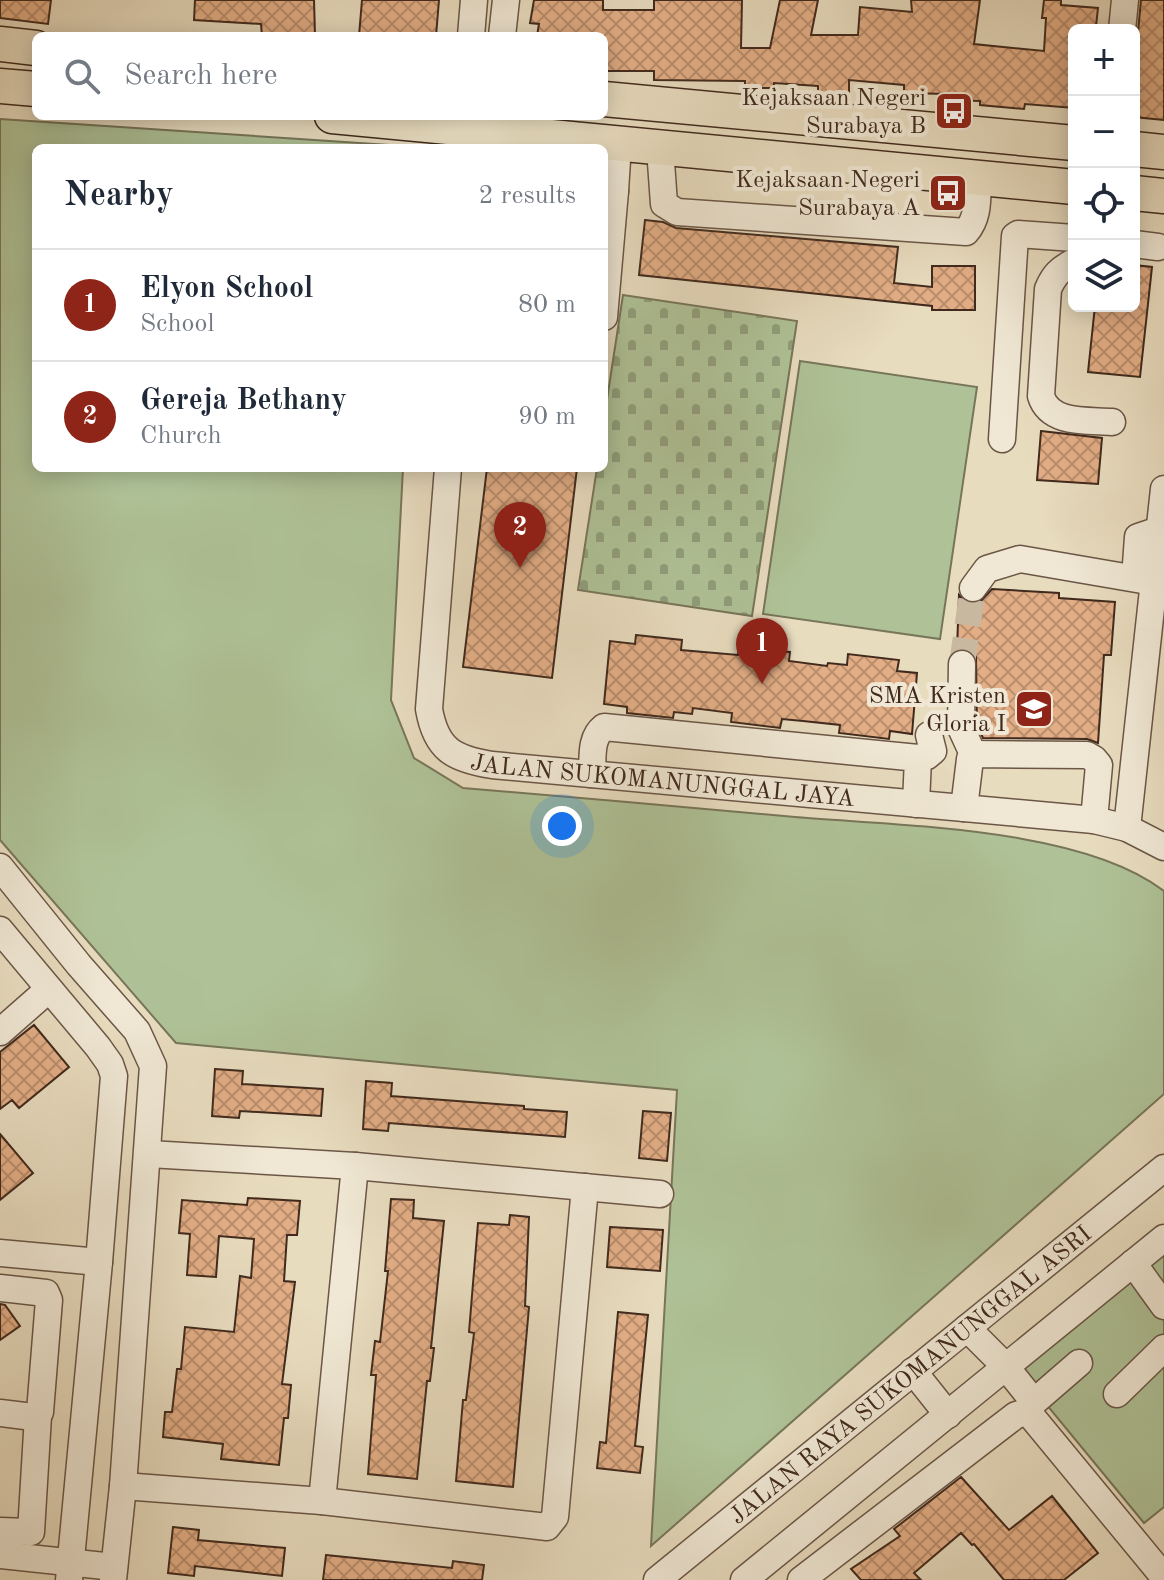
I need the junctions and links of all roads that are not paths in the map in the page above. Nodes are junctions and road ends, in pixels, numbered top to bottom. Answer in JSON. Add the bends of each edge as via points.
{"nodes":[{"id":1,"x":474,"y":0,"type":"edge"},
{"id":2,"x":506,"y":0,"type":"edge"},
{"id":3,"x":1125,"y":0,"type":"edge"},
{"id":4,"x":1123,"y":24,"type":"edge"},
{"id":5,"x":471,"y":32,"type":"edge"},
{"id":6,"x":502,"y":32,"type":"edge"},
{"id":7,"x":0,"y":44,"type":"edge"},
{"id":8,"x":32,"y":48,"type":"edge"},
{"id":9,"x":0,"y":86,"type":"edge"},
{"id":10,"x":32,"y":89,"type":"edge"},
{"id":11,"x":608,"y":99,"type":"edge"},
{"id":12,"x":371,"y":120,"type":"edge"},
{"id":13,"x":477,"y":131,"type":"edge"},
{"id":14,"x":1068,"y":142,"type":"edge"},
{"id":15,"x":608,"y":144,"type":"edge"},
{"id":16,"x":608,"y":144,"type":"edge"},
{"id":17,"x":618,"y":145,"type":"junction"},
{"id":18,"x":660,"y":148,"type":"junction"},
{"id":19,"x":1140,"y":150,"type":"edge"},
{"id":20,"x":1164,"y":152,"type":"edge"},
{"id":21,"x":978,"y":179,"type":"junction"},
{"id":22,"x":1068,"y":186,"type":"edge"},
{"id":23,"x":609,"y":191,"type":"edge"},
{"id":24,"x":1140,"y":194,"type":"edge"},
{"id":25,"x":1164,"y":196,"type":"edge"},
{"id":26,"x":608,"y":216,"type":"edge"},
{"id":27,"x":1068,"y":238,"type":"edge"},
{"id":28,"x":1068,"y":265,"type":"edge"},
{"id":29,"x":1112,"y":422,"type":"dead end"},
{"id":30,"x":1002,"y":439,"type":"dead end"},
{"id":31,"x":448,"y":472,"type":"edge"},
{"id":32,"x":1164,"y":489,"type":"edge"},
{"id":33,"x":1144,"y":580,"type":"junction"},
{"id":34,"x":973,"y":588,"type":"tunnel mouth"},
{"id":35,"x":962,"y":664,"type":"tunnel mouth"},
{"id":36,"x":973,"y":754,"type":"junction"},
{"id":37,"x":592,"y":774,"type":"junction"},
{"id":38,"x":916,"y":804,"type":"junction"},
{"id":39,"x":964,"y":808,"type":"junction"},
{"id":40,"x":1094,"y":820,"type":"junction"},
{"id":41,"x":1127,"y":828,"type":"junction"},
{"id":42,"x":1164,"y":847,"type":"edge"},
{"id":43,"x":0,"y":867,"type":"edge"},
{"id":44,"x":0,"y":930,"type":"edge"},
{"id":45,"x":49,"y":989,"type":"junction"},
{"id":46,"x":137,"y":1031,"type":"junction"},
{"id":47,"x":0,"y":1032,"type":"edge"},
{"id":48,"x":98,"y":1047,"type":"junction"},
{"id":49,"x":153,"y":1066,"type":"junction"},
{"id":50,"x":114,"y":1076,"type":"junction"},
{"id":51,"x":149,"y":1154,"type":"junction"},
{"id":52,"x":355,"y":1166,"type":"junction"},
{"id":53,"x":1164,"y":1168,"type":"edge"},
{"id":54,"x":585,"y":1187,"type":"junction"},
{"id":55,"x":660,"y":1194,"type":"dead end"},
{"id":56,"x":1164,"y":1238,"type":"edge"},
{"id":57,"x":0,"y":1253,"type":"edge"},
{"id":58,"x":99,"y":1262,"type":"junction"},
{"id":59,"x":1133,"y":1263,"type":"junction"},
{"id":60,"x":0,"y":1288,"type":"edge"},
{"id":61,"x":1164,"y":1306,"type":"edge"},
{"id":62,"x":967,"y":1328,"type":"junction"},
{"id":63,"x":1164,"y":1348,"type":"edge"},
{"id":64,"x":1079,"y":1363,"type":"dead end"},
{"id":65,"x":913,"y":1371,"type":"junction"},
{"id":66,"x":998,"y":1373,"type":"junction"},
{"id":67,"x":1117,"y":1394,"type":"dead end"},
{"id":68,"x":1026,"y":1410,"type":"junction"},
{"id":69,"x":0,"y":1413,"type":"edge"},
{"id":70,"x":948,"y":1415,"type":"junction"},
{"id":71,"x":38,"y":1416,"type":"junction"},
{"id":72,"x":123,"y":1486,"type":"junction"},
{"id":73,"x":322,"y":1501,"type":"junction"},
{"id":74,"x":0,"y":1531,"type":"edge"},
{"id":75,"x":0,"y":1555,"type":"edge"},
{"id":76,"x":70,"y":1571,"type":"edge"},
{"id":77,"x":1156,"y":1571,"type":"edge"},
{"id":78,"x":113,"y":1574,"type":"edge"},
{"id":79,"x":657,"y":1580,"type":"edge"},
{"id":80,"x":744,"y":1580,"type":"edge"},
{"id":81,"x":801,"y":1580,"type":"edge"}],
"edges":[{"from":1,"to":5,"type":"street"},
{"from":2,"to":6,"type":"street"},
{"from":3,"to":4,"type":"street"},
{"from":7,"to":8,"type":"main road"},
{"from":9,"to":10,"type":"main road"},
{"from":11,"to":14,"type":"main road"},
{"from":12,"to":13,"type":"main road"},
{"from":13,"to":16,"type":"main road"},
{"from":15,"to":17,"type":"main road"},
{"from":17,"to":18,"type":"main road"},
{"from":17,"to":23,"type":"street"},
{"from":18,"to":21,"type":"main road"},
{"from":18,"to":21,"type":"street","via":[[664,204],[677,212],[966,232],[977,209]]},
{"from":19,"to":20,"type":"main road"},
{"from":21,"to":22,"type":"main road"},
{"from":23,"to":26,"type":"street"},
{"from":24,"to":25,"type":"main road"},
{"from":27,"to":30,"type":"street","via":[[1015,236]]},
{"from":28,"to":29,"type":"street","via":[[1048,289],[1041,396],[1044,406],[1061,417]]},
{"from":31,"to":37,"type":"street","name":"JALAN SUKOMANUNGGAL JAYA","via":[[429,709],[433,731],[451,754],[471,762]]},
{"from":32,"to":33,"type":"street"},
{"from":33,"to":34,"type":"street","via":[[1020,559],[987,569]]},
{"from":33,"to":41,"type":"street"},
{"from":35,"to":36,"type":"street","via":[[961,728]]},
{"from":36,"to":39,"type":"street"},
{"from":36,"to":40,"type":"street","via":[[1087,755],[1099,765]]},
{"from":37,"to":38,"type":"street","name":"JALAN SUKOMANUNGGAL JAYA"},
{"from":37,"to":38,"type":"street","via":[[594,740],[604,727],[924,746]]},
{"from":38,"to":39,"type":"street","name":"JALAN SUKOMANUNGGAL JAYA"},
{"from":39,"to":40,"type":"street","name":"JALAN SUKOMANUNGGAL JAYA"},
{"from":40,"to":41,"type":"street","name":"JALAN SUKOMANUNGGAL JAYA"},
{"from":41,"to":42,"type":"street","name":"JALAN SUKOMANUNGGAL JAYA"},
{"from":43,"to":46,"type":"street"},
{"from":44,"to":45,"type":"street"},
{"from":45,"to":47,"type":"street"},
{"from":45,"to":48,"type":"street"},
{"from":46,"to":48,"type":"street"},
{"from":46,"to":49,"type":"street"},
{"from":48,"to":50,"type":"street"},
{"from":49,"to":50,"type":"street"},
{"from":49,"to":51,"type":"street"},
{"from":50,"to":58,"type":"street"},
{"from":51,"to":52,"type":"street"},
{"from":51,"to":72,"type":"street"},
{"from":52,"to":54,"type":"street"},
{"from":52,"to":73,"type":"street"},
{"from":53,"to":62,"type":"street","name":"JALAN RAYA SUKOMANUNGGAL ASRI"},
{"from":54,"to":55,"type":"street"},
{"from":54,"to":73,"type":"street","via":[[553,1522],[543,1528]]},
{"from":56,"to":59,"type":"street"},
{"from":57,"to":58,"type":"street"},
{"from":58,"to":76,"type":"street"},
{"from":59,"to":61,"type":"street"},
{"from":59,"to":66,"type":"street"},
{"from":60,"to":71,"type":"street","via":[[46,1293],[49,1300]]},
{"from":62,"to":65,"type":"street","name":"JALAN RAYA SUKOMANUNGGAL ASRI"},
{"from":62,"to":66,"type":"street"},
{"from":63,"to":67,"type":"street"},
{"from":64,"to":68,"type":"street"},
{"from":65,"to":70,"type":"street"},
{"from":65,"to":79,"type":"street","name":"JALAN RAYA SUKOMANUNGGAL ASRI"},
{"from":66,"to":68,"type":"street"},
{"from":66,"to":70,"type":"street"},
{"from":68,"to":77,"type":"street"},
{"from":68,"to":81,"type":"street"},
{"from":69,"to":71,"type":"street"},
{"from":70,"to":80,"type":"street"},
{"from":71,"to":74,"type":"street","via":[[31,1532]]},
{"from":72,"to":73,"type":"street"},
{"from":72,"to":78,"type":"street"},
{"from":75,"to":76,"type":"street"},
{"from":76,"to":78,"type":"street"}]}
